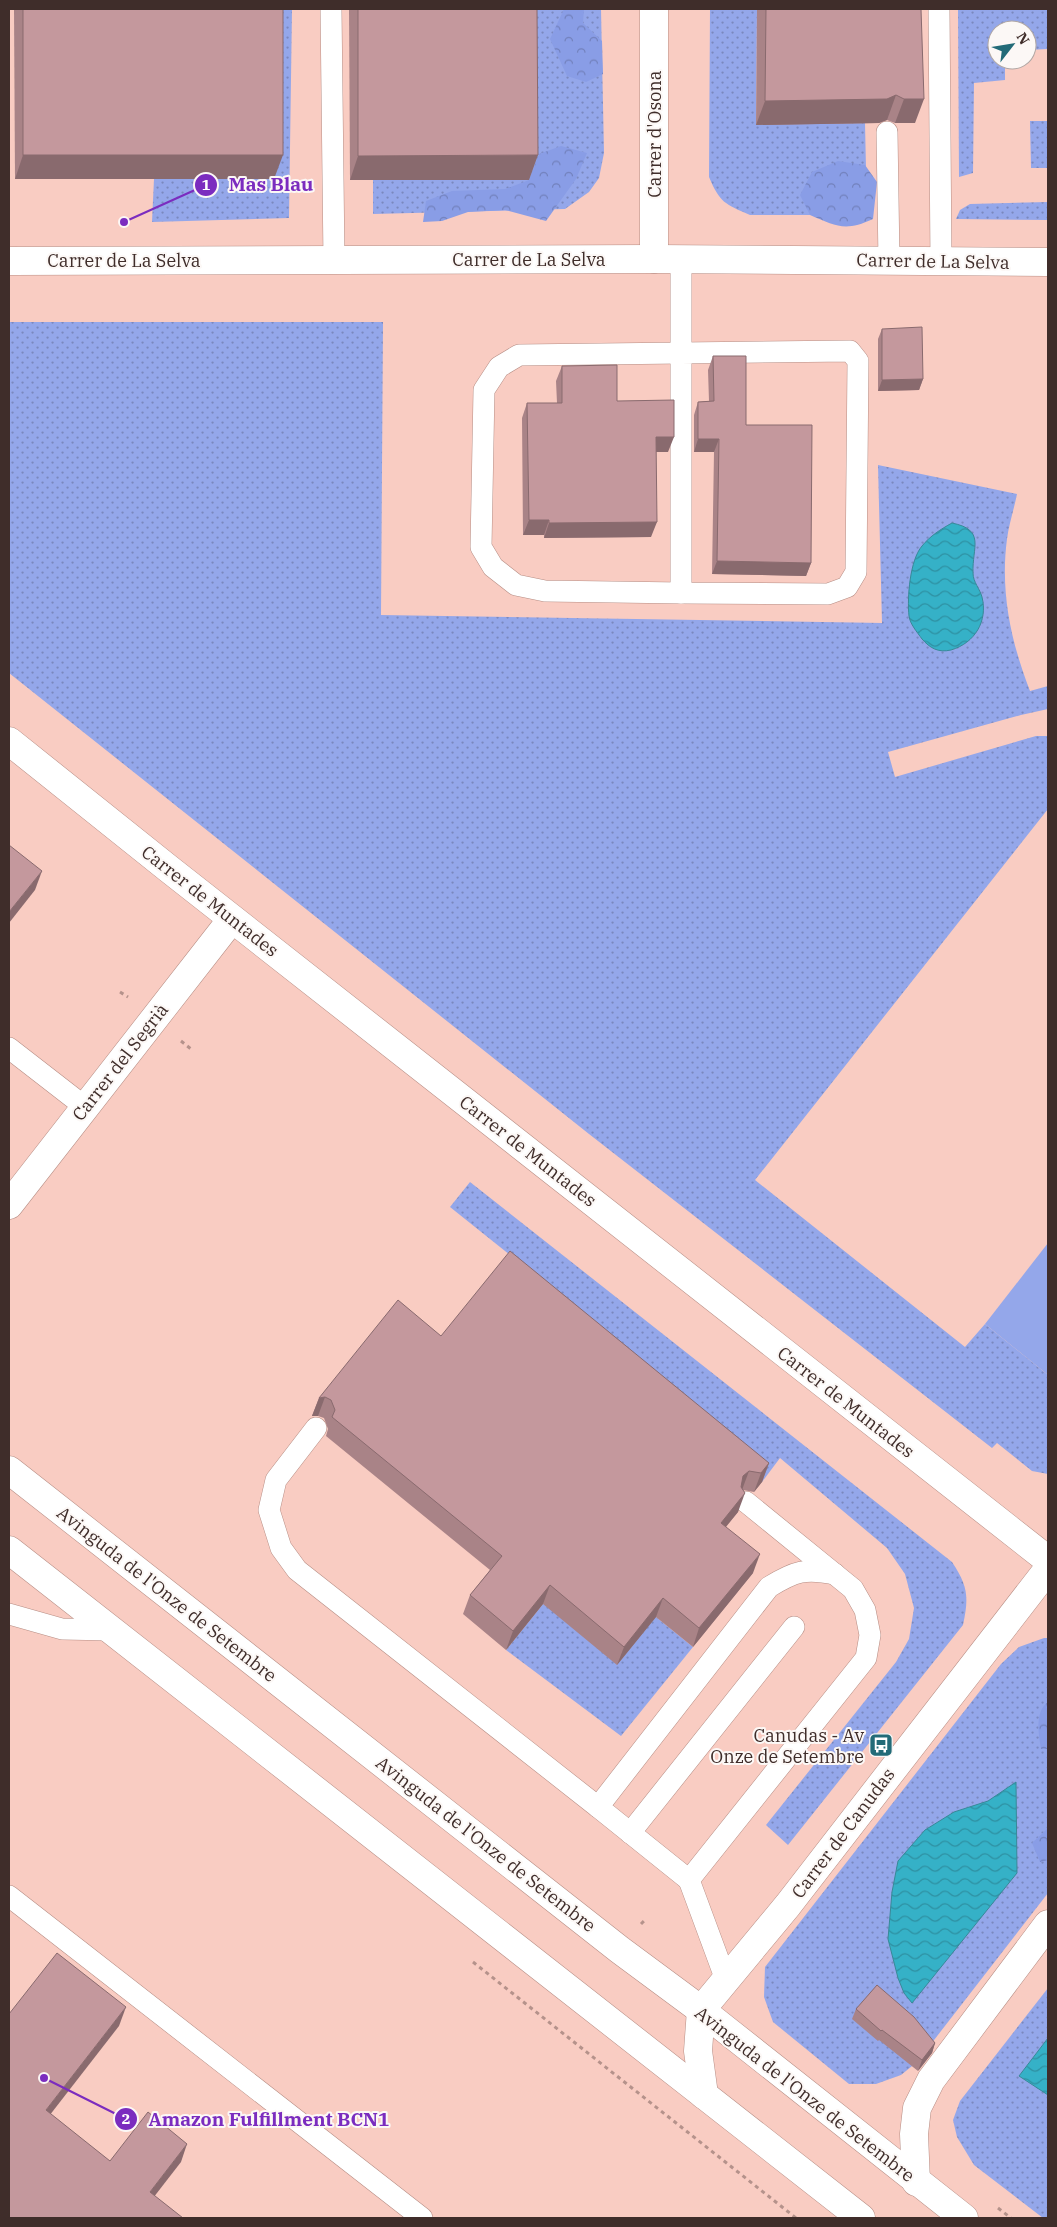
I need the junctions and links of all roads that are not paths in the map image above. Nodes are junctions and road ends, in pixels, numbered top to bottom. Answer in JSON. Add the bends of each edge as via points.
{"nodes":[{"id":1,"x":331,"y":9,"type":"edge"},
{"id":2,"x":654,"y":9,"type":"edge"},
{"id":3,"x":939,"y":9,"type":"edge"},
{"id":4,"x":886,"y":132,"type":"edge"},
{"id":5,"x":654,"y":259,"type":"junction"},
{"id":6,"x":681,"y":259,"type":"junction"},
{"id":7,"x":334,"y":260,"type":"junction"},
{"id":8,"x":9,"y":261,"type":"edge"},
{"id":9,"x":889,"y":261,"type":"junction"},
{"id":10,"x":941,"y":262,"type":"junction"},
{"id":11,"x":1048,"y":262,"type":"edge"},
{"id":12,"x":682,"y":353,"type":"junction"},
{"id":13,"x":681,"y":593,"type":"junction"},
{"id":14,"x":9,"y":741,"type":"edge"},
{"id":15,"x":232,"y":919,"type":"junction"},
{"id":16,"x":9,"y":1048,"type":"edge"},
{"id":17,"x":85,"y":1107,"type":"junction"},
{"id":18,"x":9,"y":1205,"type":"edge"},
{"id":19,"x":316,"y":1428,"type":"dead end"},
{"id":20,"x":9,"y":1470,"type":"edge"},
{"id":21,"x":746,"y":1502,"type":"edge"},
{"id":22,"x":9,"y":1550,"type":"edge"},
{"id":23,"x":1048,"y":1560,"type":"edge"},
{"id":24,"x":1048,"y":1569,"type":"edge"},
{"id":25,"x":835,"y":1574,"type":"junction"},
{"id":26,"x":9,"y":1614,"type":"edge"},
{"id":27,"x":794,"y":1627,"type":"dead end"},
{"id":28,"x":111,"y":1630,"type":"junction"},
{"id":29,"x":598,"y":1807,"type":"junction"},
{"id":30,"x":630,"y":1832,"type":"junction"},
{"id":31,"x":689,"y":1880,"type":"junction"},
{"id":32,"x":9,"y":1896,"type":"edge"},
{"id":33,"x":1048,"y":1924,"type":"edge"},
{"id":34,"x":726,"y":1980,"type":"junction"},
{"id":35,"x":705,"y":2006,"type":"junction"},
{"id":36,"x":704,"y":2095,"type":"junction"},
{"id":37,"x":916,"y":2182,"type":"junction"},
{"id":38,"x":422,"y":2218,"type":"edge"},
{"id":39,"x":861,"y":2218,"type":"edge"},
{"id":40,"x":964,"y":2218,"type":"edge"}],
"edges":[{"from":1,"to":7,"type":"lane"},
{"from":2,"to":5,"type":"street","name":"Carrer d'Osona"},
{"from":3,"to":10,"type":"lane"},
{"from":4,"to":9,"type":"lane"},
{"from":5,"to":6,"type":"street","name":"Carrer de La Selva"},
{"from":5,"to":7,"type":"street","name":"Carrer de La Selva"},
{"from":6,"to":9,"type":"street","name":"Carrer de La Selva"},
{"from":6,"to":12,"type":"lane"},
{"from":7,"to":8,"type":"street","name":"Carrer de La Selva"},
{"from":9,"to":10,"type":"street","name":"Carrer de La Selva"},
{"from":10,"to":11,"type":"street","name":"Carrer de La Selva"},
{"from":12,"to":13,"type":"lane"},
{"from":12,"to":13,"type":"lane","via":[[850,351],[858,361],[856,572],[847,587],[828,594]]},
{"from":12,"to":13,"type":"lane","via":[[519,355],[499,367],[484,390],[481,547],[494,567],[516,585],[545,591]]},
{"from":14,"to":15,"type":"street","name":"Carrer de Muntades"},
{"from":15,"to":17,"type":"street","name":"Carrer del Segrià"},
{"from":15,"to":23,"type":"street","name":"Carrer de Muntades"},
{"from":16,"to":17,"type":"lane"},
{"from":17,"to":18,"type":"street","name":"Carrer del Segrià"},
{"from":19,"to":29,"type":"lane","via":[[276,1480],[269,1510],[281,1548],[305,1576]]},
{"from":20,"to":35,"type":"street","name":"Avinguda de l'Onze de Setembre","via":[[620,1950]]},
{"from":21,"to":25,"type":"lane"},
{"from":22,"to":28,"type":"street"},
{"from":24,"to":34,"type":"street","name":"Carrer de Canudas","via":[[788,1905]]},
{"from":25,"to":29,"type":"lane","via":[[813,1570],[788,1575],[769,1587]]},
{"from":25,"to":31,"type":"lane","via":[[853,1589],[865,1610],[870,1635],[866,1658]]},
{"from":26,"to":28,"type":"lane","via":[[62,1629]]},
{"from":27,"to":30,"type":"lane"},
{"from":28,"to":36,"type":"street"},
{"from":29,"to":30,"type":"lane"},
{"from":30,"to":31,"type":"lane"},
{"from":31,"to":34,"type":"lane"},
{"from":32,"to":38,"type":"lane"},
{"from":33,"to":37,"type":"street","via":[[931,2080],[917,2108],[914,2134]]},
{"from":34,"to":35,"type":"street","name":"Carrer de Canudas"},
{"from":35,"to":36,"type":"street","via":[[698,2051]]},
{"from":35,"to":37,"type":"street","name":"Avinguda de l'Onze de Setembre"},
{"from":36,"to":39,"type":"street"},
{"from":37,"to":40,"type":"street","name":"Avinguda de l'Onze de Setembre"}]}
